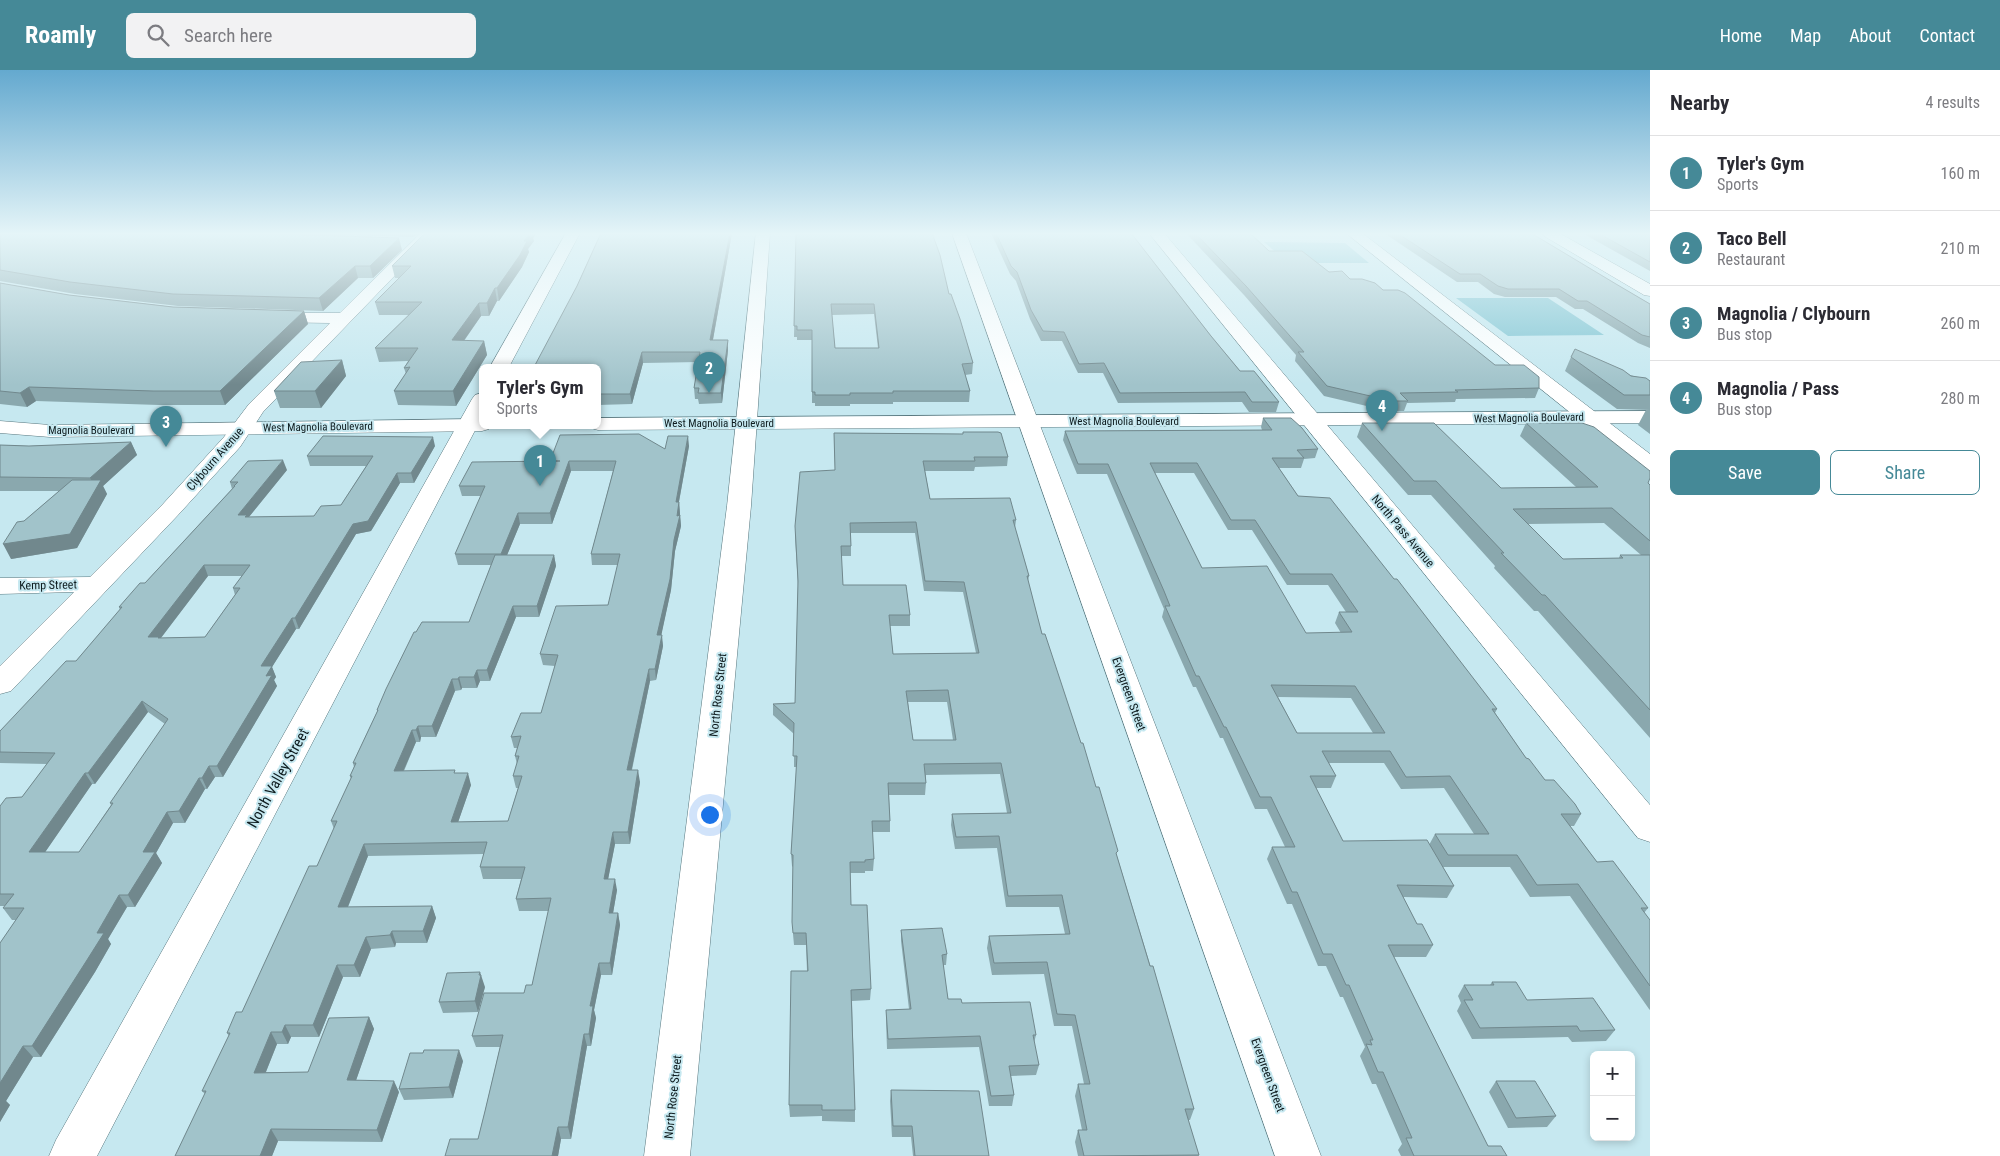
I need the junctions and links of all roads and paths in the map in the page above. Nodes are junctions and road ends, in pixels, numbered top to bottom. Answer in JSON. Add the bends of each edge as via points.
{"nodes":[{"id":1,"x":379,"y":284,"type":"edge"},
{"id":2,"x":545,"y":284,"type":"edge"},
{"id":3,"x":757,"y":284,"type":"edge"},
{"id":4,"x":978,"y":284,"type":"edge"},
{"id":5,"x":1199,"y":284,"type":"edge"},
{"id":6,"x":1418,"y":284,"type":"edge"},
{"id":7,"x":1637,"y":284,"type":"edge"},
{"id":8,"x":1650,"y":291,"type":"edge"},
{"id":9,"x":251,"y":316,"type":"edge"},
{"id":10,"x":345,"y":318,"type":"junction"},
{"id":11,"x":502,"y":364,"type":"edge"},
{"id":12,"x":478,"y":416,"type":"edge"},
{"id":13,"x":1588,"y":417,"type":"junction"},
{"id":14,"x":1650,"y":417,"type":"edge"},
{"id":15,"x":1313,"y":420,"type":"junction"},
{"id":16,"x":1028,"y":422,"type":"junction"},
{"id":17,"x":745,"y":423,"type":"junction"},
{"id":18,"x":601,"y":424,"type":"edge"},
{"id":19,"x":0,"y":427,"type":"edge"},
{"id":20,"x":243,"y":428,"type":"junction"},
{"id":21,"x":1650,"y":464,"type":"edge"},
{"id":22,"x":97,"y":585,"type":"junction"},
{"id":23,"x":0,"y":586,"type":"edge"},
{"id":24,"x":0,"y":684,"type":"edge"},
{"id":25,"x":1650,"y":830,"type":"edge"},
{"id":26,"x":72,"y":1156,"type":"edge"},
{"id":27,"x":667,"y":1156,"type":"edge"},
{"id":28,"x":1298,"y":1156,"type":"edge"}],
"edges":[{"from":1,"to":10,"type":"street","name":"Clybourn Avenue"},
{"from":2,"to":11,"type":"street"},
{"from":3,"to":17,"type":"street","name":"North Rose Street"},
{"from":4,"to":16,"type":"street","name":"Evergreen Street"},
{"from":5,"to":15,"type":"street","name":"North Pass Avenue"},
{"from":6,"to":13,"type":"street"},
{"from":7,"to":8,"type":"street"},
{"from":9,"to":10,"type":"street"},
{"from":10,"to":20,"type":"street","name":"Clybourn Avenue","via":[[256,408]]},
{"from":12,"to":20,"type":"street","name":"West Magnolia Boulevard"},
{"from":12,"to":26,"type":"street","name":"North Valley Street"},
{"from":13,"to":14,"type":"street","name":"West Magnolia Boulevard"},
{"from":13,"to":15,"type":"street","name":"West Magnolia Boulevard"},
{"from":13,"to":21,"type":"street"},
{"from":15,"to":16,"type":"street","name":"West Magnolia Boulevard"},
{"from":15,"to":25,"type":"street","name":"North Pass Avenue"},
{"from":16,"to":17,"type":"street","name":"West Magnolia Boulevard"},
{"from":16,"to":28,"type":"street","name":"Evergreen Street"},
{"from":17,"to":18,"type":"street","name":"West Magnolia Boulevard"},
{"from":17,"to":27,"type":"street","name":"North Rose Street","via":[[739,506]]},
{"from":19,"to":20,"type":"street","name":"Magnolia Boulevard","via":[[50,431]]},
{"from":20,"to":22,"type":"street","name":"Clybourn Avenue"},
{"from":22,"to":23,"type":"street","name":"Kemp Street"},
{"from":22,"to":24,"type":"street","name":"Clybourn Avenue"}]}
